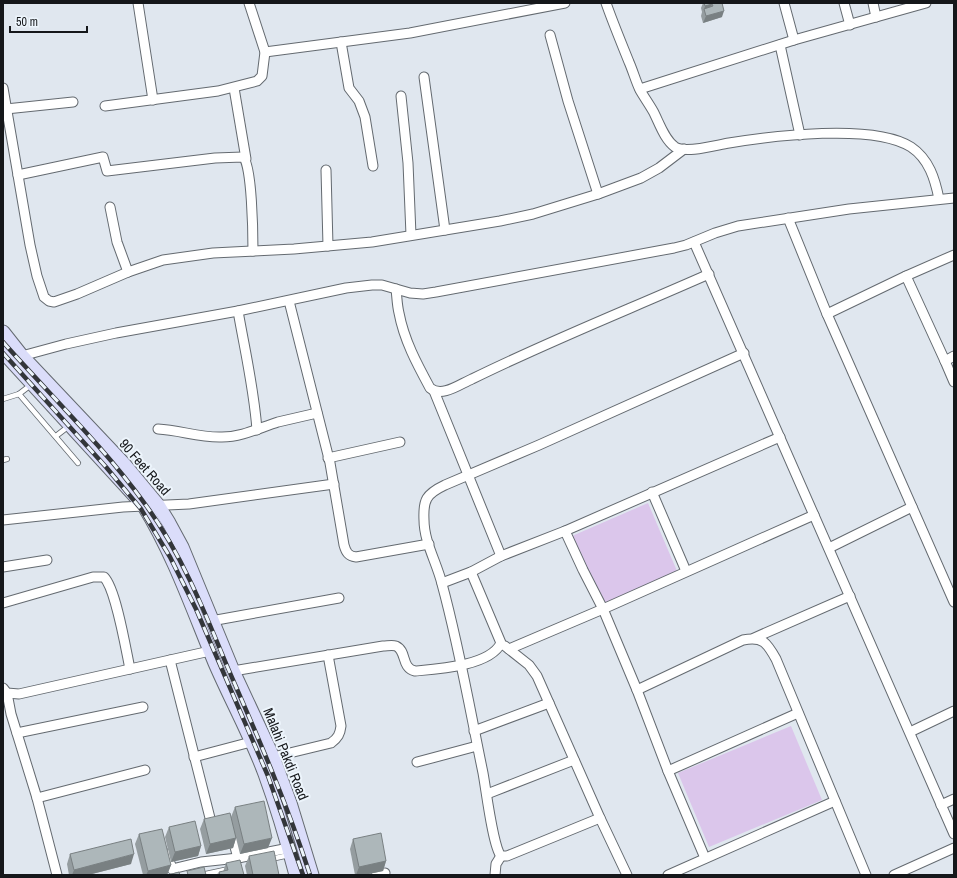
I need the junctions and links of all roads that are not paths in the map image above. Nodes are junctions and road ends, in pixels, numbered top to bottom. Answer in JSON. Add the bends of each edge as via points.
{"nodes":[{"id":1,"x":138,"y":3,"type":"edge"},
{"id":2,"x":249,"y":3,"type":"edge"},
{"id":3,"x":565,"y":3,"type":"edge"},
{"id":4,"x":606,"y":3,"type":"edge"},
{"id":5,"x":784,"y":3,"type":"edge"},
{"id":6,"x":844,"y":3,"type":"edge"},
{"id":7,"x":873,"y":3,"type":"edge"},
{"id":8,"x":926,"y":3,"type":"edge"},
{"id":9,"x":876,"y":17,"type":"junction"},
{"id":10,"x":850,"y":24,"type":"junction"},
{"id":11,"x":550,"y":35,"type":"dead end"},
{"id":12,"x":794,"y":40,"type":"junction"},
{"id":13,"x":341,"y":42,"type":"junction"},
{"id":14,"x":780,"y":46,"type":"junction"},
{"id":15,"x":265,"y":52,"type":"junction"},
{"id":16,"x":424,"y":77,"type":"dead end"},
{"id":17,"x":3,"y":88,"type":"edge"},
{"id":18,"x":234,"y":88,"type":"junction"},
{"id":19,"x":640,"y":89,"type":"junction"},
{"id":20,"x":401,"y":96,"type":"dead end"},
{"id":21,"x":153,"y":100,"type":"junction"},
{"id":22,"x":73,"y":102,"type":"dead end"},
{"id":23,"x":105,"y":106,"type":"dead end"},
{"id":24,"x":6,"y":109,"type":"junction"},
{"id":25,"x":800,"y":135,"type":"junction"},
{"id":26,"x":684,"y":149,"type":"junction"},
{"id":27,"x":246,"y":159,"type":"junction"},
{"id":28,"x":373,"y":166,"type":"dead end"},
{"id":29,"x":326,"y":170,"type":"dead end"},
{"id":30,"x":18,"y":175,"type":"junction"},
{"id":31,"x":598,"y":194,"type":"junction"},
{"id":32,"x":954,"y":198,"type":"edge"},
{"id":33,"x":939,"y":199,"type":"junction"},
{"id":34,"x":110,"y":208,"type":"dead end"},
{"id":35,"x":788,"y":218,"type":"junction"},
{"id":36,"x":445,"y":230,"type":"junction"},
{"id":37,"x":412,"y":236,"type":"junction"},
{"id":38,"x":694,"y":242,"type":"junction"},
{"id":39,"x":328,"y":246,"type":"junction"},
{"id":40,"x":253,"y":251,"type":"junction"},
{"id":41,"x":954,"y":255,"type":"edge"},
{"id":42,"x":128,"y":272,"type":"junction"},
{"id":43,"x":709,"y":274,"type":"junction"},
{"id":44,"x":906,"y":276,"type":"junction"},
{"id":45,"x":396,"y":289,"type":"junction"},
{"id":46,"x":289,"y":301,"type":"junction"},
{"id":47,"x":238,"y":311,"type":"junction"},
{"id":48,"x":827,"y":314,"type":"junction"},
{"id":49,"x":3,"y":332,"type":"edge"},
{"id":50,"x":744,"y":353,"type":"junction"},
{"id":51,"x":954,"y":356,"type":"edge"},
{"id":52,"x":9,"y":357,"type":"edge"},
{"id":53,"x":945,"y":361,"type":"junction"},
{"id":54,"x":954,"y":382,"type":"edge"},
{"id":55,"x":33,"y":384,"type":"junction"},
{"id":56,"x":434,"y":391,"type":"junction"},
{"id":57,"x":19,"y":394,"type":"junction"},
{"id":58,"x":3,"y":399,"type":"edge"},
{"id":59,"x":317,"y":413,"type":"junction"},
{"id":60,"x":70,"y":425,"type":"junction"},
{"id":61,"x":158,"y":429,"type":"dead end"},
{"id":62,"x":257,"y":430,"type":"junction"},
{"id":63,"x":56,"y":436,"type":"junction"},
{"id":64,"x":780,"y":437,"type":"junction"},
{"id":65,"x":400,"y":442,"type":"dead end"},
{"id":66,"x":328,"y":458,"type":"junction"},
{"id":67,"x":78,"y":463,"type":"dead end"},
{"id":68,"x":468,"y":475,"type":"junction"},
{"id":69,"x":334,"y":484,"type":"junction"},
{"id":70,"x":652,"y":492,"type":"junction"},
{"id":71,"x":158,"y":505,"type":"junction"},
{"id":72,"x":144,"y":506,"type":"junction"},
{"id":73,"x":912,"y":507,"type":"junction"},
{"id":74,"x":814,"y":515,"type":"junction"},
{"id":75,"x":3,"y":520,"type":"edge"},
{"id":76,"x":565,"y":531,"type":"junction"},
{"id":77,"x":429,"y":544,"type":"junction"},
{"id":78,"x":829,"y":548,"type":"junction"},
{"id":79,"x":501,"y":556,"type":"junction"},
{"id":80,"x":46,"y":560,"type":"dead end"},
{"id":81,"x":3,"y":567,"type":"edge"},
{"id":82,"x":471,"y":572,"type":"junction"},
{"id":83,"x":686,"y":572,"type":"junction"},
{"id":84,"x":442,"y":583,"type":"junction"},
{"id":85,"x":850,"y":596,"type":"junction"},
{"id":86,"x":338,"y":598,"type":"dead end"},
{"id":87,"x":954,"y":602,"type":"edge"},
{"id":88,"x":3,"y":603,"type":"edge"},
{"id":89,"x":603,"y":610,"type":"junction"},
{"id":90,"x":211,"y":621,"type":"junction"},
{"id":91,"x":754,"y":638,"type":"junction"},
{"id":92,"x":501,"y":643,"type":"junction"},
{"id":93,"x":216,"y":649,"type":"junction"},
{"id":94,"x":509,"y":649,"type":"junction"},
{"id":95,"x":328,"y":655,"type":"junction"},
{"id":96,"x":170,"y":660,"type":"junction"},
{"id":97,"x":461,"y":665,"type":"junction"},
{"id":98,"x":130,"y":669,"type":"junction"},
{"id":99,"x":233,"y":671,"type":"junction"},
{"id":100,"x":637,"y":690,"type":"junction"},
{"id":101,"x":5,"y":691,"type":"edge"},
{"id":102,"x":549,"y":703,"type":"junction"},
{"id":103,"x":143,"y":706,"type":"dead end"},
{"id":104,"x":954,"y":711,"type":"edge"},
{"id":105,"x":798,"y":713,"type":"junction"},
{"id":106,"x":255,"y":718,"type":"junction"},
{"id":107,"x":243,"y":724,"type":"junction"},
{"id":108,"x":474,"y":731,"type":"junction"},
{"id":109,"x":910,"y":732,"type":"junction"},
{"id":110,"x":17,"y":733,"type":"junction"},
{"id":111,"x":251,"y":742,"type":"junction"},
{"id":112,"x":477,"y":746,"type":"junction"},
{"id":113,"x":194,"y":757,"type":"junction"},
{"id":114,"x":273,"y":757,"type":"junction"},
{"id":115,"x":574,"y":760,"type":"junction"},
{"id":116,"x":417,"y":762,"type":"dead end"},
{"id":117,"x":145,"y":770,"type":"dead end"},
{"id":118,"x":668,"y":771,"type":"junction"},
{"id":119,"x":487,"y":794,"type":"junction"},
{"id":120,"x":37,"y":798,"type":"junction"},
{"id":121,"x":954,"y":799,"type":"edge"},
{"id":122,"x":835,"y":801,"type":"junction"},
{"id":123,"x":941,"y":805,"type":"junction"},
{"id":124,"x":210,"y":818,"type":"edge"},
{"id":125,"x":600,"y":818,"type":"junction"},
{"id":126,"x":229,"y":823,"type":"edge"},
{"id":127,"x":954,"y":834,"type":"edge"},
{"id":128,"x":165,"y":845,"type":"edge"},
{"id":129,"x":954,"y":848,"type":"edge"},
{"id":130,"x":290,"y":851,"type":"junction"},
{"id":131,"x":500,"y":856,"type":"junction"},
{"id":132,"x":705,"y":858,"type":"junction"},
{"id":133,"x":266,"y":860,"type":"edge"},
{"id":134,"x":237,"y":862,"type":"junction"},
{"id":135,"x":57,"y":875,"type":"edge"},
{"id":136,"x":201,"y":875,"type":"edge"},
{"id":137,"x":296,"y":875,"type":"edge"},
{"id":138,"x":312,"y":875,"type":"edge"},
{"id":139,"x":494,"y":875,"type":"edge"},
{"id":140,"x":627,"y":875,"type":"edge"},
{"id":141,"x":668,"y":875,"type":"edge"},
{"id":142,"x":866,"y":875,"type":"edge"},
{"id":143,"x":894,"y":875,"type":"edge"}],
"edges":[{"from":1,"to":21,"type":"street"},
{"from":2,"to":15,"type":"street"},
{"from":3,"to":13,"type":"street","via":[[436,29]]},
{"from":4,"to":19,"type":"street"},
{"from":5,"to":12,"type":"street"},
{"from":6,"to":10,"type":"street"},
{"from":7,"to":9,"type":"street"},
{"from":8,"to":9,"type":"street"},
{"from":9,"to":10,"type":"street"},
{"from":10,"to":12,"type":"street"},
{"from":11,"to":31,"type":"street"},
{"from":12,"to":14,"type":"street"},
{"from":13,"to":15,"type":"street"},
{"from":13,"to":28,"type":"street","via":[[350,88],[360,101],[365,117]]},
{"from":14,"to":19,"type":"street"},
{"from":14,"to":25,"type":"street"},
{"from":15,"to":18,"type":"street","via":[[262,76],[257,81]]},
{"from":16,"to":36,"type":"street"},
{"from":17,"to":24,"type":"street"},
{"from":18,"to":21,"type":"street"},
{"from":18,"to":27,"type":"street"},
{"from":19,"to":26,"type":"street","via":[[664,133],[676,147]]},
{"from":20,"to":37,"type":"street"},
{"from":21,"to":23,"type":"street"},
{"from":22,"to":24,"type":"street"},
{"from":24,"to":30,"type":"street"},
{"from":25,"to":26,"type":"street"},
{"from":25,"to":33,"type":"street","via":[[863,134],[883,136],[911,146],[931,170]]},
{"from":26,"to":31,"type":"street","via":[[641,178]]},
{"from":27,"to":30,"type":"street","via":[[240,156],[107,171],[103,157]]},
{"from":27,"to":40,"type":"street"},
{"from":29,"to":39,"type":"street"},
{"from":30,"to":42,"type":"street","via":[[30,245],[44,297],[54,302],[61,300]]},
{"from":31,"to":36,"type":"street","via":[[533,214]]},
{"from":32,"to":33,"type":"street"},
{"from":33,"to":35,"type":"street"},
{"from":34,"to":42,"type":"street","via":[[117,242]]},
{"from":35,"to":38,"type":"street","via":[[738,226]]},
{"from":35,"to":48,"type":"street"},
{"from":36,"to":37,"type":"street"},
{"from":37,"to":39,"type":"street"},
{"from":38,"to":43,"type":"street"},
{"from":38,"to":45,"type":"street","via":[[674,248],[436,292],[423,294]]},
{"from":39,"to":40,"type":"street"},
{"from":40,"to":42,"type":"street","via":[[186,256],[163,260]]},
{"from":41,"to":44,"type":"street"},
{"from":43,"to":50,"type":"street"},
{"from":43,"to":56,"type":"street","via":[[448,390]]},
{"from":44,"to":48,"type":"street"},
{"from":44,"to":53,"type":"street"},
{"from":45,"to":46,"type":"street","via":[[382,285],[360,286]]},
{"from":45,"to":56,"type":"street","via":[[404,334],[430,388]]},
{"from":46,"to":47,"type":"street"},
{"from":46,"to":59,"type":"street"},
{"from":47,"to":52,"type":"street","via":[[116,333]]},
{"from":47,"to":62,"type":"street","via":[[255,402]]},
{"from":48,"to":73,"type":"street"},
{"from":49,"to":52,"type":"main road","name":"90 Feet Road"},
{"from":50,"to":64,"type":"street"},
{"from":50,"to":68,"type":"street"},
{"from":51,"to":53,"type":"street"},
{"from":52,"to":55,"type":"main road","name":"90 Feet Road"},
{"from":52,"to":71,"type":"main road","name":"90 Feet Road","via":[[124,464]]},
{"from":53,"to":54,"type":"street"},
{"from":55,"to":57,"type":"lane"},
{"from":55,"to":60,"type":"main road","name":"90 Feet Road"},
{"from":56,"to":68,"type":"street"},
{"from":57,"to":58,"type":"lane"},
{"from":57,"to":63,"type":"lane"},
{"from":59,"to":62,"type":"street"},
{"from":59,"to":66,"type":"street"},
{"from":60,"to":63,"type":"lane"},
{"from":60,"to":72,"type":"main road","name":"90 Feet Road"},
{"from":61,"to":62,"type":"street","via":[[220,438],[240,436]]},
{"from":63,"to":67,"type":"lane"},
{"from":64,"to":70,"type":"street"},
{"from":64,"to":74,"type":"street"},
{"from":65,"to":66,"type":"street"},
{"from":66,"to":69,"type":"street"},
{"from":68,"to":77,"type":"street","via":[[432,491],[426,498],[424,522]]},
{"from":68,"to":79,"type":"street"},
{"from":69,"to":71,"type":"street","via":[[188,504]]},
{"from":69,"to":77,"type":"street","via":[[344,545],[351,557]]},
{"from":70,"to":76,"type":"street"},
{"from":70,"to":83,"type":"street"},
{"from":71,"to":72,"type":"street"},
{"from":71,"to":90,"type":"main road","name":"90 Feet Road","via":[[182,547]]},
{"from":72,"to":75,"type":"street"},
{"from":72,"to":93,"type":"main road","name":"90 Feet Road"},
{"from":73,"to":78,"type":"street"},
{"from":73,"to":87,"type":"street"},
{"from":74,"to":78,"type":"street"},
{"from":74,"to":83,"type":"street"},
{"from":76,"to":79,"type":"street"},
{"from":76,"to":89,"type":"street"},
{"from":77,"to":84,"type":"street"},
{"from":78,"to":85,"type":"street"},
{"from":79,"to":82,"type":"street"},
{"from":80,"to":81,"type":"street"},
{"from":82,"to":84,"type":"street"},
{"from":82,"to":92,"type":"street"},
{"from":83,"to":89,"type":"street"},
{"from":84,"to":97,"type":"street"},
{"from":85,"to":91,"type":"street"},
{"from":85,"to":109,"type":"street"},
{"from":86,"to":90,"type":"street"},
{"from":88,"to":98,"type":"street","via":[[93,577],[104,578],[108,581],[112,594]]},
{"from":89,"to":94,"type":"street"},
{"from":89,"to":100,"type":"street"},
{"from":90,"to":93,"type":"main road","name":"90 Feet Road"},
{"from":91,"to":100,"type":"street","via":[[729,645]]},
{"from":91,"to":105,"type":"street","via":[[763,641],[769,647]]},
{"from":92,"to":94,"type":"street"},
{"from":92,"to":97,"type":"street","via":[[486,657]]},
{"from":93,"to":96,"type":"street"},
{"from":93,"to":99,"type":"main road","name":"Malahi Pakdi Road"},
{"from":93,"to":107,"type":"main road","name":"Malahi Pakdi Road"},
{"from":94,"to":102,"type":"street","via":[[529,664]]},
{"from":95,"to":97,"type":"street","via":[[396,646],[400,648],[410,670],[422,671]]},
{"from":95,"to":99,"type":"street"},
{"from":95,"to":114,"type":"street","via":[[341,726],[340,733],[331,743]]},
{"from":96,"to":98,"type":"street"},
{"from":96,"to":113,"type":"street"},
{"from":97,"to":108,"type":"street"},
{"from":98,"to":101,"type":"street","via":[[19,694]]},
{"from":99,"to":106,"type":"main road","name":"Malahi Pakdi Road"},
{"from":100,"to":118,"type":"street"},
{"from":101,"to":110,"type":"street"},
{"from":102,"to":108,"type":"street"},
{"from":102,"to":115,"type":"street"},
{"from":103,"to":110,"type":"street"},
{"from":104,"to":109,"type":"street"},
{"from":105,"to":118,"type":"street"},
{"from":105,"to":122,"type":"street"},
{"from":106,"to":107,"type":"main road"},
{"from":106,"to":114,"type":"main road","name":"Malahi Pakdi Road"},
{"from":107,"to":111,"type":"main road","name":"Malahi Pakdi Road"},
{"from":108,"to":112,"type":"street"},
{"from":109,"to":123,"type":"street"},
{"from":110,"to":120,"type":"street"},
{"from":111,"to":113,"type":"street"},
{"from":111,"to":130,"type":"main road","name":"Malahi Pakdi Road","via":[[264,772]]},
{"from":112,"to":116,"type":"street"},
{"from":112,"to":119,"type":"street"},
{"from":113,"to":124,"type":"street"},
{"from":114,"to":138,"type":"main road","name":"Malahi Pakdi Road"},
{"from":115,"to":119,"type":"street"},
{"from":115,"to":125,"type":"street"},
{"from":117,"to":120,"type":"street"},
{"from":118,"to":132,"type":"street"},
{"from":119,"to":131,"type":"street"},
{"from":120,"to":135,"type":"street"},
{"from":121,"to":123,"type":"street"},
{"from":122,"to":132,"type":"street"},
{"from":122,"to":142,"type":"street"},
{"from":123,"to":127,"type":"street"},
{"from":125,"to":131,"type":"street"},
{"from":125,"to":140,"type":"street"},
{"from":126,"to":134,"type":"street"},
{"from":128,"to":134,"type":"street","via":[[172,869],[200,859]]},
{"from":129,"to":143,"type":"street"},
{"from":130,"to":133,"type":"lane"},
{"from":130,"to":134,"type":"street","via":[[272,848]]},
{"from":130,"to":137,"type":"main road","name":"Malahi Pakdi Road"},
{"from":131,"to":139,"type":"street"},
{"from":132,"to":141,"type":"street"},
{"from":134,"to":136,"type":"lane"}]}
